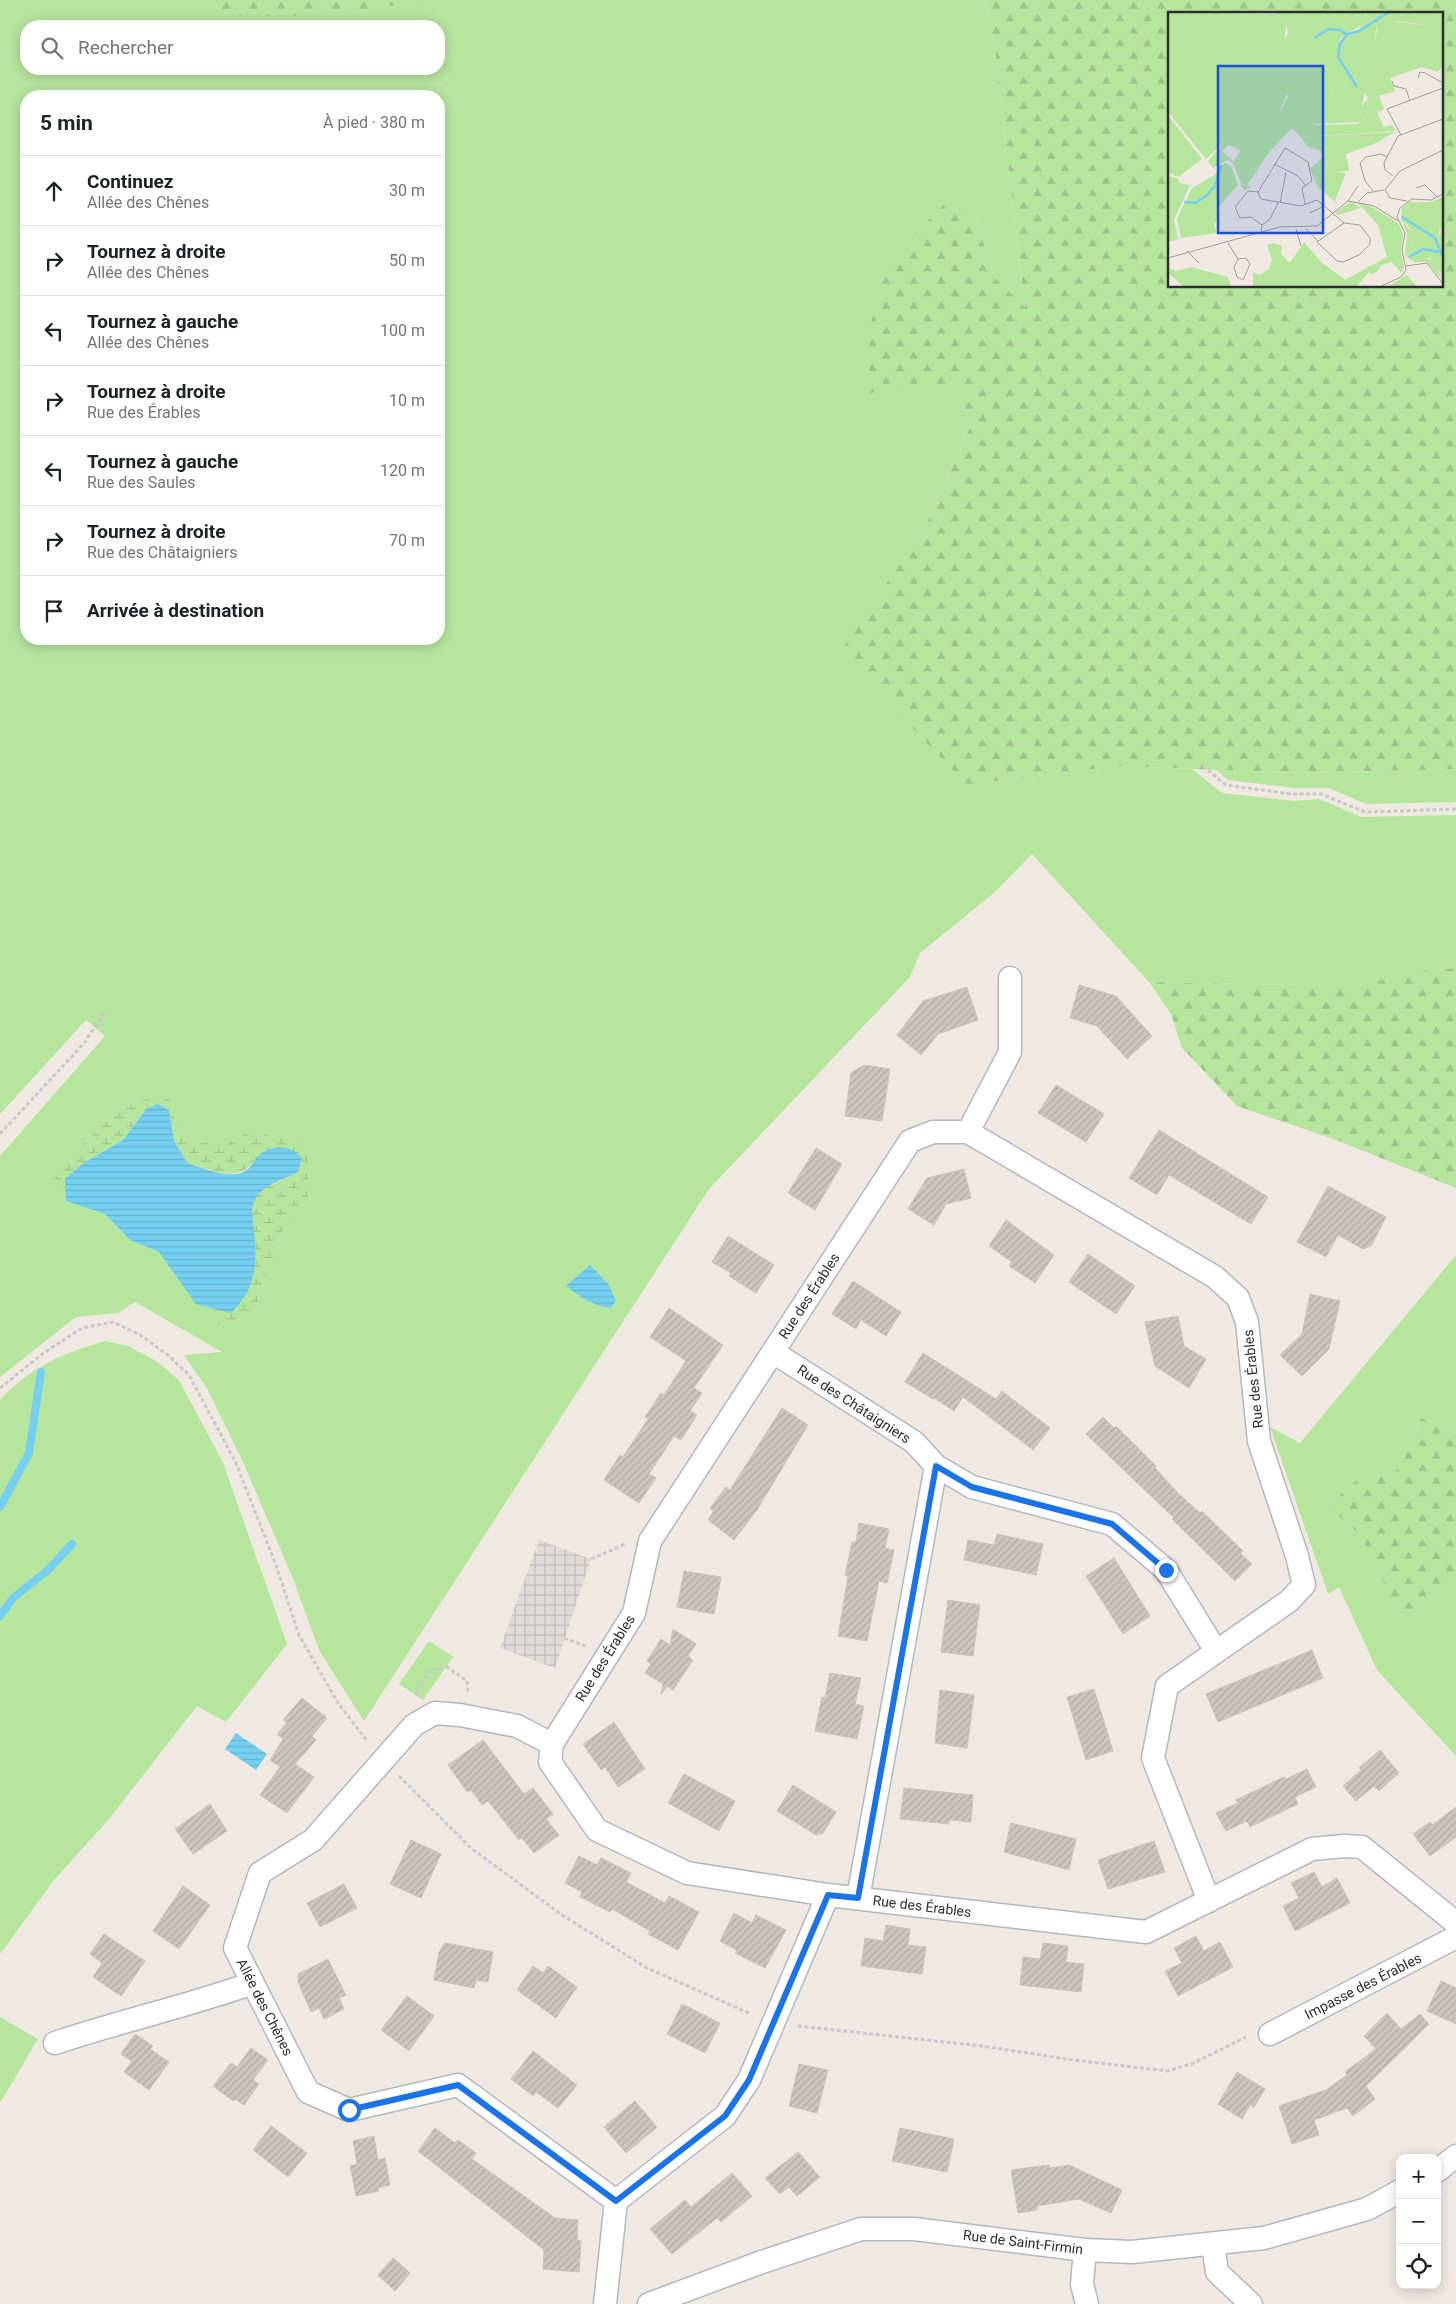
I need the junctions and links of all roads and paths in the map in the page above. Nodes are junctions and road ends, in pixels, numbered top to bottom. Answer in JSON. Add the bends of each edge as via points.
{"nodes":[{"id":1,"x":1203,"y":766,"type":"dead end"},
{"id":2,"x":1456,"y":809,"type":"edge"},
{"id":3,"x":1010,"y":978,"type":"dead end"},
{"id":4,"x":105,"y":1011,"type":"dead end"},
{"id":5,"x":968,"y":1132,"type":"junction"},
{"id":6,"x":0,"y":1134,"type":"edge"},
{"id":7,"x":772,"y":1352,"type":"junction"},
{"id":8,"x":0,"y":1388,"type":"edge"},
{"id":9,"x":936,"y":1466,"type":"junction"},
{"id":10,"x":650,"y":1541,"type":"junction"},
{"id":11,"x":591,"y":1559,"type":"dead end"},
{"id":12,"x":1216,"y":1651,"type":"junction"},
{"id":13,"x":552,"y":1744,"type":"junction"},
{"id":14,"x":382,"y":1760,"type":"junction"},
{"id":15,"x":828,"y":1895,"type":"junction"},
{"id":16,"x":858,"y":1898,"type":"junction"},
{"id":17,"x":1209,"y":1901,"type":"junction"},
{"id":18,"x":1456,"y":1923,"type":"edge"},
{"id":19,"x":1456,"y":1938,"type":"edge"},
{"id":20,"x":253,"y":1983,"type":"junction"},
{"id":21,"x":1270,"y":2034,"type":"dead end"},
{"id":22,"x":56,"y":2043,"type":"dead end"},
{"id":23,"x":1456,"y":2156,"type":"edge"},
{"id":24,"x":1441,"y":2167,"type":"edge"},
{"id":25,"x":1396,"y":2193,"type":"edge"},
{"id":26,"x":616,"y":2201,"type":"junction"},
{"id":27,"x":1213,"y":2245,"type":"junction"},
{"id":28,"x":1085,"y":2250,"type":"junction"},
{"id":29,"x":605,"y":2304,"type":"edge"},
{"id":30,"x":649,"y":2304,"type":"edge"},
{"id":31,"x":1087,"y":2304,"type":"edge"},
{"id":32,"x":1251,"y":2304,"type":"edge"}],
"edges":[{"from":1,"to":2,"type":"path","via":[[1226,785],[1291,794],[1321,794],[1365,812]]},
{"from":3,"to":5,"type":"street","via":[[1010,1052]]},
{"from":4,"to":6,"type":"path","via":[[85,1042]]},
{"from":5,"to":7,"type":"street","name":"Rue des Érables","via":[[933,1132],[910,1141]]},
{"from":5,"to":12,"type":"street","name":"Rue des Érables","via":[[1215,1277],[1238,1298],[1247,1322],[1259,1442],[1298,1556],[1304,1585],[1289,1601]]},
{"from":7,"to":9,"type":"street","name":"Rue des Châtaigniers","via":[[914,1442]]},
{"from":7,"to":10,"type":"street","name":"Rue des Érables"},
{"from":8,"to":14,"type":"path","via":[[42,1354],[82,1328],[113,1322],[147,1340],[189,1375],[236,1463],[299,1635],[338,1703]]},
{"from":9,"to":12,"type":"street","name":"Rue des Châtaigniers","via":[[972,1487],[1112,1524],[1166,1570]]},
{"from":9,"to":16,"type":"street"},
{"from":10,"to":11,"type":"path","via":[[630,1542]]},
{"from":10,"to":13,"type":"street","name":"Rue des Érables","via":[[634,1613]]},
{"from":12,"to":17,"type":"street","name":"Rue des Érables","via":[[1167,1686],[1153,1758]]},
{"from":13,"to":14,"type":"street","name":"Allée des Chênes","via":[[517,1726],[435,1713],[414,1725]]},
{"from":13,"to":15,"type":"street","name":"Rue des Érables","via":[[550,1762],[597,1830],[687,1873]]},
{"from":14,"to":20,"type":"street","name":"Allée des Chênes","via":[[313,1840],[260,1873],[235,1948]]},
{"from":15,"to":16,"type":"street","name":"Rue des Érables"},
{"from":15,"to":26,"type":"street","via":[[749,2080],[725,2116]]},
{"from":16,"to":17,"type":"street","name":"Rue des Érables","via":[[1146,1932]]},
{"from":17,"to":18,"type":"street","name":"Rue des Érables","via":[[1312,1849],[1362,1847]]},
{"from":19,"to":21,"type":"street","name":"Impasse des Érables"},
{"from":20,"to":22,"type":"street"},
{"from":20,"to":26,"type":"street","name":"Allée des Chênes","via":[[308,2092],[349,2110],[458,2085]]},
{"from":23,"to":24,"type":"street"},
{"from":25,"to":27,"type":"street","name":"Rue de Saint-Firmin","via":[[1366,2209],[1264,2238]]},
{"from":26,"to":29,"type":"street"},
{"from":27,"to":28,"type":"street","name":"Rue de Saint-Firmin","via":[[1132,2252]]},
{"from":27,"to":32,"type":"street","via":[[1217,2272]]},
{"from":28,"to":30,"type":"street","name":"Rue de Saint-Firmin","via":[[914,2229],[861,2229]]},
{"from":28,"to":31,"type":"street","via":[[1082,2284]]}]}
